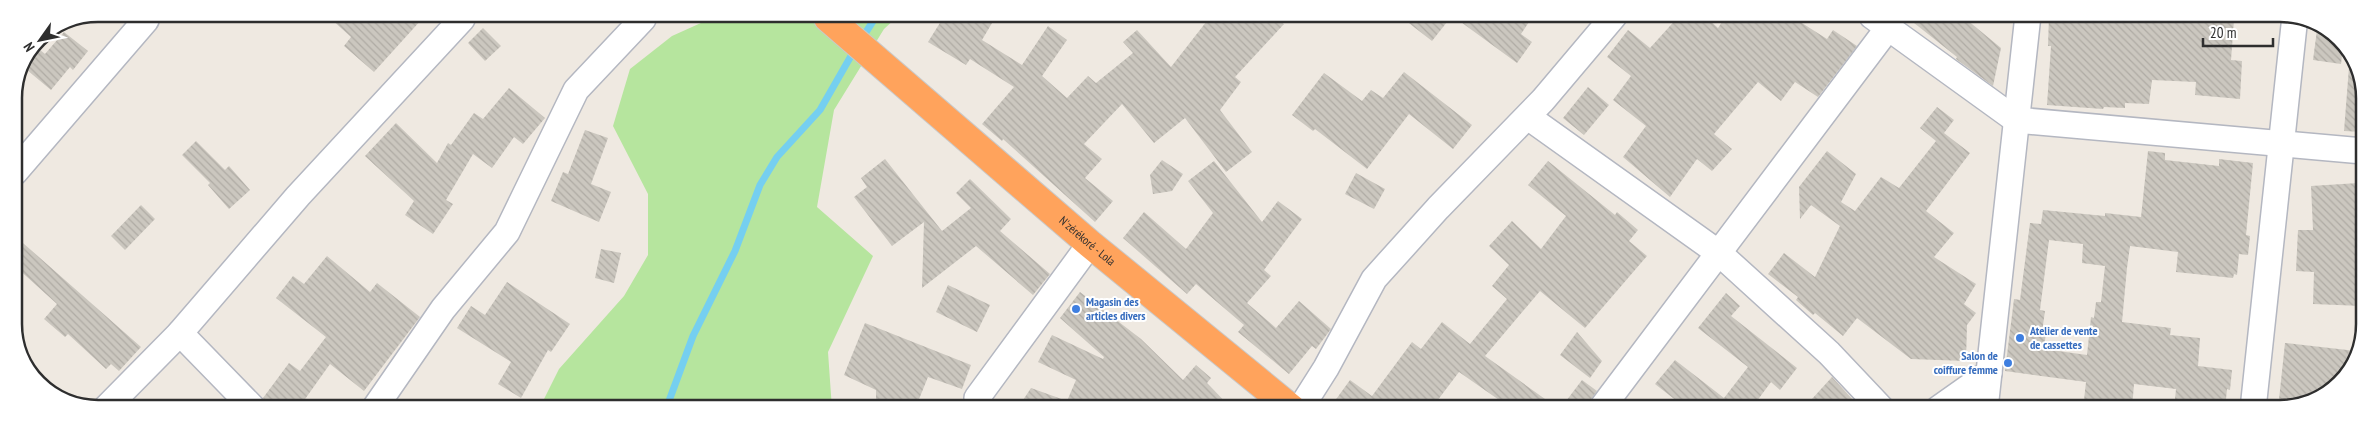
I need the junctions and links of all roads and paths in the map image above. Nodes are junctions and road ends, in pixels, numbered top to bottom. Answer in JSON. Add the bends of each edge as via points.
{"nodes":[{"id":1,"x":144,"y":22,"type":"edge"},
{"id":2,"x":459,"y":22,"type":"edge"},
{"id":3,"x":640,"y":22,"type":"edge"},
{"id":4,"x":1609,"y":22,"type":"edge"},
{"id":5,"x":1880,"y":22,"type":"edge"},
{"id":6,"x":2027,"y":22,"type":"edge"},
{"id":7,"x":2294,"y":24,"type":"edge"},
{"id":8,"x":837,"y":26,"type":"edge"},
{"id":9,"x":1528,"y":116,"type":"junction"},
{"id":10,"x":2016,"y":120,"type":"junction"},
{"id":11,"x":2280,"y":144,"type":"junction"},
{"id":12,"x":2356,"y":150,"type":"edge"},
{"id":13,"x":22,"y":164,"type":"edge"},
{"id":14,"x":1090,"y":244,"type":"junction"},
{"id":15,"x":1720,"y":254,"type":"junction"},
{"id":16,"x":180,"y":332,"type":"junction"},
{"id":17,"x":1988,"y":373,"type":"junction"},
{"id":18,"x":978,"y":398,"type":"dead end"},
{"id":19,"x":114,"y":400,"type":"edge"},
{"id":20,"x":246,"y":400,"type":"edge"},
{"id":21,"x":380,"y":400,"type":"edge"},
{"id":22,"x":1281,"y":400,"type":"edge"},
{"id":23,"x":1306,"y":400,"type":"edge"},
{"id":24,"x":1608,"y":400,"type":"edge"},
{"id":25,"x":1873,"y":400,"type":"edge"},
{"id":26,"x":1950,"y":400,"type":"edge"},
{"id":27,"x":1986,"y":400,"type":"edge"},
{"id":28,"x":2253,"y":400,"type":"edge"}],
"edges":[{"from":1,"to":13,"type":"street"},
{"from":2,"to":16,"type":"street","via":[[298,196]]},
{"from":3,"to":21,"type":"street","via":[[576,90],[507,232],[443,309]]},
{"from":4,"to":9,"type":"street"},
{"from":5,"to":10,"type":"street"},
{"from":5,"to":15,"type":"street"},
{"from":6,"to":10,"type":"street"},
{"from":7,"to":11,"type":"street"},
{"from":8,"to":14,"type":"highway","name":"N'zérékoré - Lola"},
{"from":9,"to":15,"type":"street"},
{"from":9,"to":23,"type":"street","via":[[1374,278]]},
{"from":10,"to":11,"type":"street"},
{"from":10,"to":17,"type":"street"},
{"from":11,"to":12,"type":"street"},
{"from":11,"to":28,"type":"street"},
{"from":14,"to":18,"type":"street"},
{"from":14,"to":22,"type":"highway","name":"N'zérékoré - Lola"},
{"from":15,"to":24,"type":"street"},
{"from":15,"to":25,"type":"street","via":[[1829,353]]},
{"from":16,"to":19,"type":"street"},
{"from":16,"to":20,"type":"street"},
{"from":17,"to":26,"type":"street"},
{"from":17,"to":27,"type":"street"}]}
